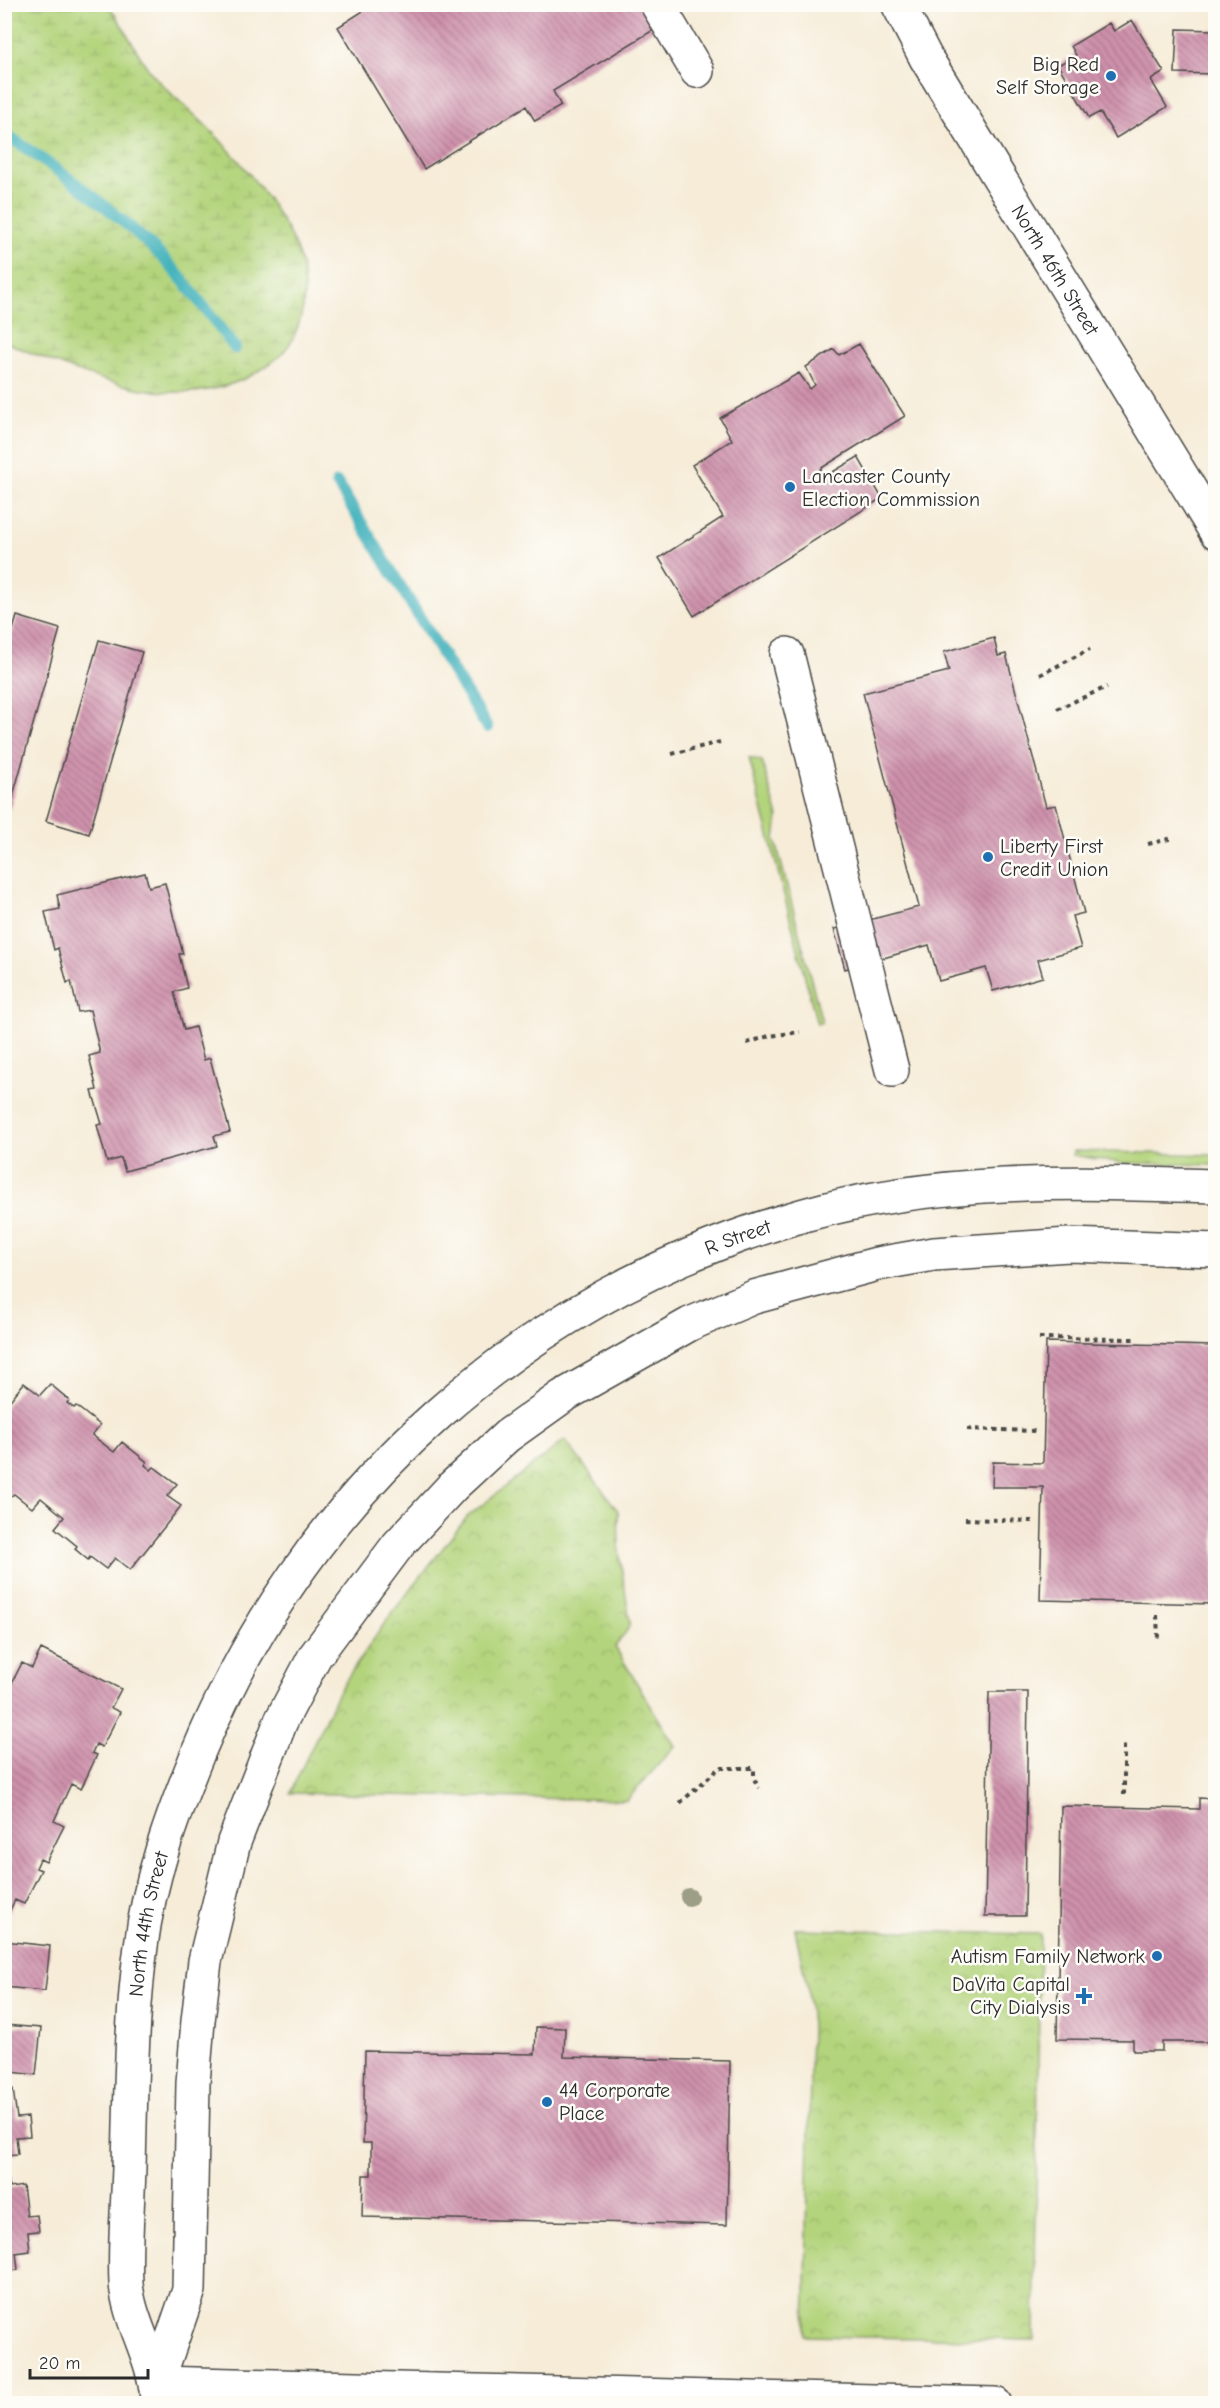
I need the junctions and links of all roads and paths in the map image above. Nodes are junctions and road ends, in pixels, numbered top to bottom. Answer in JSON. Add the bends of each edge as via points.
{"nodes":[{"id":1,"x":657,"y":4,"type":"edge"},
{"id":2,"x":898,"y":4,"type":"edge"},
{"id":3,"x":697,"y":71,"type":"dead end"},
{"id":4,"x":1215,"y":532,"type":"edge"},
{"id":5,"x":1090,"y":649,"type":"dead end"},
{"id":6,"x":787,"y":654,"type":"dead end"},
{"id":7,"x":1040,"y":675,"type":"dead end"},
{"id":8,"x":1107,"y":687,"type":"dead end"},
{"id":9,"x":1057,"y":710,"type":"dead end"},
{"id":10,"x":724,"y":741,"type":"dead end"},
{"id":11,"x":672,"y":754,"type":"dead end"},
{"id":12,"x":1173,"y":838,"type":"dead end"},
{"id":13,"x":1148,"y":844,"type":"dead end"},
{"id":14,"x":800,"y":1032,"type":"dead end"},
{"id":15,"x":747,"y":1043,"type":"dead end"},
{"id":16,"x":892,"y":1070,"type":"dead end"},
{"id":17,"x":1215,"y":1186,"type":"edge"},
{"id":18,"x":1215,"y":1250,"type":"edge"},
{"id":19,"x":1039,"y":1338,"type":"dead end"},
{"id":20,"x":1136,"y":1339,"type":"dead end"},
{"id":21,"x":967,"y":1429,"type":"dead end"},
{"id":22,"x":1035,"y":1431,"type":"dead end"},
{"id":23,"x":346,"y":1508,"type":"joint"},
{"id":24,"x":965,"y":1520,"type":"dead end"},
{"id":25,"x":1032,"y":1521,"type":"dead end"},
{"id":26,"x":1157,"y":1615,"type":"dead end"},
{"id":27,"x":1158,"y":1639,"type":"dead end"},
{"id":28,"x":1124,"y":1743,"type":"dead end"},
{"id":29,"x":759,"y":1788,"type":"dead end"},
{"id":30,"x":1124,"y":1795,"type":"dead end"},
{"id":31,"x":680,"y":1803,"type":"dead end"},
{"id":32,"x":157,"y":2393,"type":"edge"},
{"id":33,"x":995,"y":2403,"type":"edge"}],
"edges":[{"from":1,"to":3,"type":"main road"},
{"from":2,"to":4,"type":"main road","name":"North 46th Street","via":[[936,75]]},
{"from":5,"to":7,"type":"path"},
{"from":6,"to":16,"type":"main road"},
{"from":8,"to":9,"type":"path"},
{"from":10,"to":11,"type":"path"},
{"from":12,"to":13,"type":"path"},
{"from":14,"to":15,"type":"path"},
{"from":17,"to":23,"type":"main road","name":"R Street","via":[[977,1185],[912,1192],[767,1227],[637,1278],[562,1321],[465,1389],[375,1473]]},
{"from":18,"to":32,"type":"main road","via":[[1069,1245],[934,1254],[877,1264],[754,1297],[690,1324],[563,1396],[507,1436],[398,1545],[315,1656],[281,1721],[234,1842],[206,1961],[198,2021],[189,2290]]},
{"from":19,"to":20,"type":"path"},
{"from":21,"to":22,"type":"path"},
{"from":23,"to":32,"type":"main road","name":"North 44th Street","via":[[278,1598],[237,1666],[177,1803],[143,1930],[132,2017],[126,2287]]},
{"from":24,"to":25,"type":"path"},
{"from":26,"to":27,"type":"path"},
{"from":28,"to":30,"type":"path"},
{"from":29,"to":31,"type":"path","via":[[754,1768],[719,1768]]},
{"from":32,"to":33,"type":"main road"}]}
